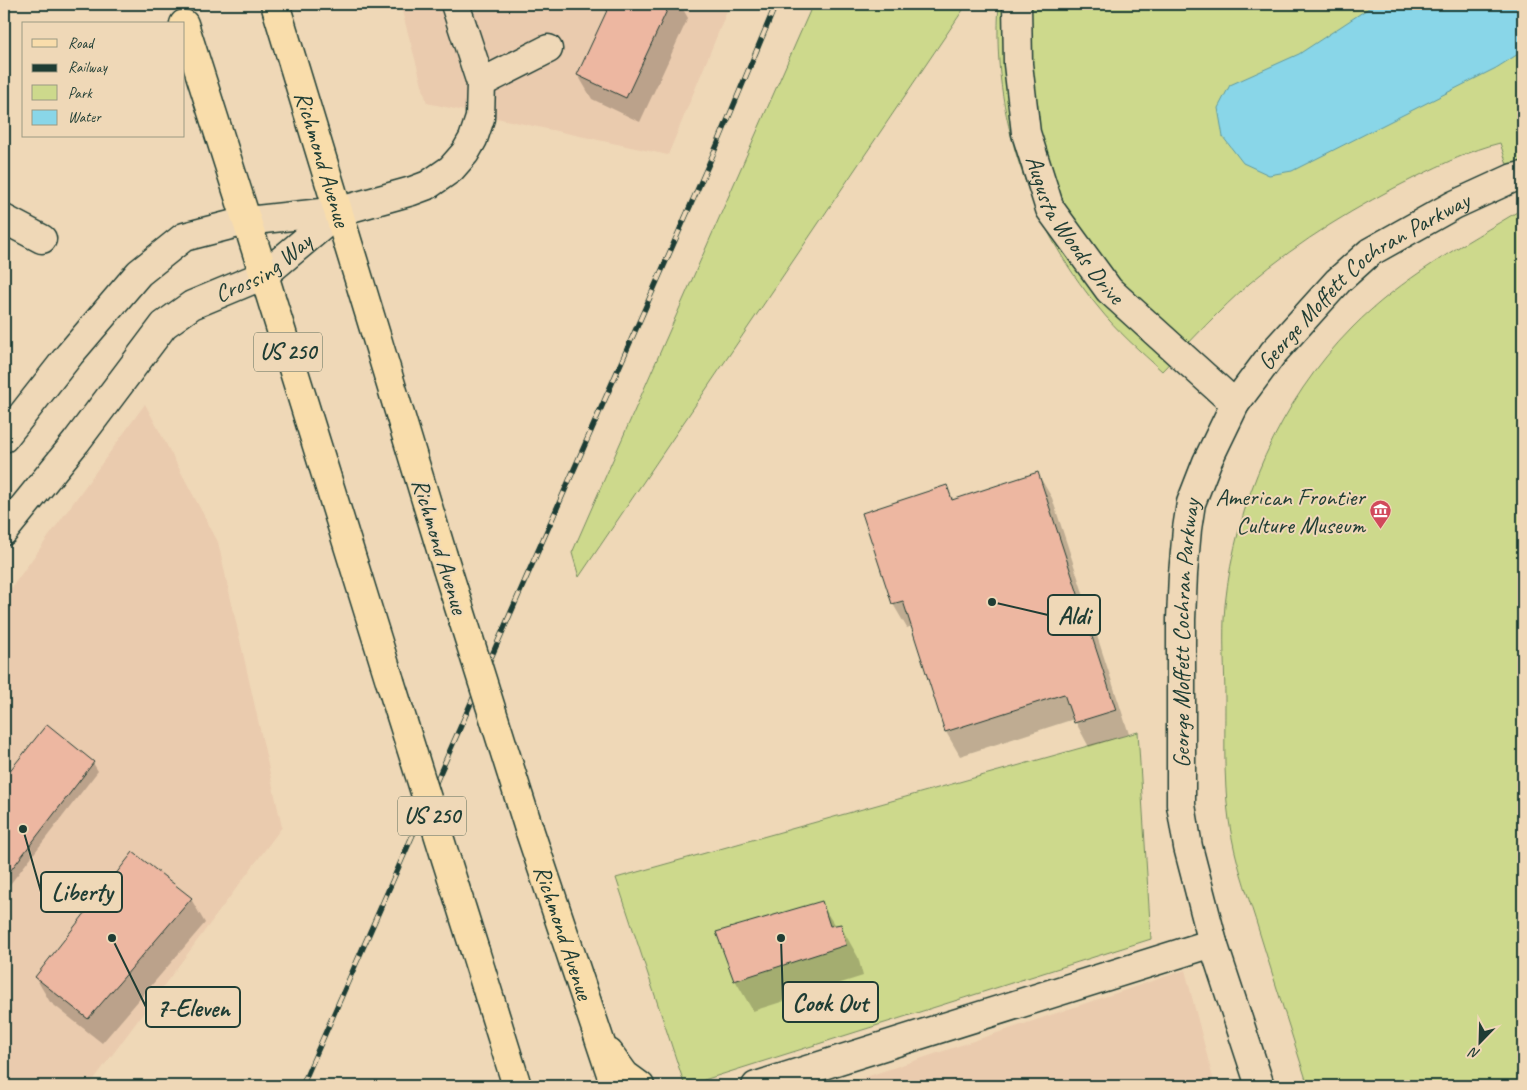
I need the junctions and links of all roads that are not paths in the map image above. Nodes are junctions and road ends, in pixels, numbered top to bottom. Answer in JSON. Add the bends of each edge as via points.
{"nodes":[{"id":1,"x":177,"y":4,"type":"edge"},
{"id":2,"x":275,"y":4,"type":"edge"},
{"id":3,"x":456,"y":4,"type":"edge"},
{"id":4,"x":1017,"y":4,"type":"edge"},
{"id":5,"x":183,"y":22,"type":"edge"},
{"id":6,"x":185,"y":27,"type":"edge"},
{"id":7,"x":548,"y":49,"type":"dead end"},
{"id":8,"x":481,"y":83,"type":"junction"},
{"id":9,"x":1523,"y":176,"type":"edge"},
{"id":10,"x":340,"y":211,"type":"junction"},
{"id":11,"x":4,"y":219,"type":"edge"},
{"id":12,"x":246,"y":221,"type":"junction"},
{"id":13,"x":42,"y":239,"type":"dead end"},
{"id":14,"x":264,"y":275,"type":"junction"},
{"id":15,"x":1235,"y":404,"type":"junction"},
{"id":16,"x":5,"y":440,"type":"edge"},
{"id":17,"x":4,"y":531,"type":"edge"},
{"id":18,"x":1213,"y":943,"type":"junction"},
{"id":19,"x":598,"y":1038,"type":"junction"},
{"id":20,"x":517,"y":1086,"type":"edge"},
{"id":21,"x":614,"y":1086,"type":"edge"},
{"id":22,"x":640,"y":1086,"type":"edge"},
{"id":23,"x":756,"y":1086,"type":"edge"},
{"id":24,"x":1260,"y":1086,"type":"edge"}],
"edges":[{"from":1,"to":5,"type":"main road","number":"US 250"},
{"from":2,"to":10,"type":"main road","name":"Richmond Avenue"},
{"from":3,"to":8,"type":"street"},
{"from":4,"to":15,"type":"street","name":"Augusta Woods Drive","via":[[1018,64],[1026,133],[1050,209],[1109,290]]},
{"from":6,"to":12,"type":"main road","number":"US 250"},
{"from":7,"to":8,"type":"street"},
{"from":8,"to":10,"type":"street","via":[[478,129],[466,153],[451,169],[428,185]]},
{"from":9,"to":15,"type":"street","name":"George Moffett Cochran Parkway","via":[[1454,205],[1370,252],[1304,317],[1273,352]]},
{"from":10,"to":12,"type":"street","name":"Crossing Way"},
{"from":10,"to":14,"type":"street","name":"Crossing Way"},
{"from":10,"to":19,"type":"main road","name":"Richmond Avenue","bridge":true,"via":[[442,553]]},
{"from":11,"to":13,"type":"street"},
{"from":12,"to":14,"type":"main road","number":"US 250"},
{"from":12,"to":16,"type":"street","name":"Crossing Way","via":[[184,237],[139,273],[70,354]]},
{"from":14,"to":17,"type":"street","name":"Crossing Way","via":[[192,305],[164,325]]},
{"from":14,"to":20,"type":"main road","number":"US 250","bridge":true},
{"from":15,"to":18,"type":"street","name":"George Moffett Cochran Parkway","via":[[1191,503],[1182,601],[1181,805],[1188,847]]},
{"from":18,"to":23,"type":"street"},
{"from":18,"to":24,"type":"street","name":"George Moffett Cochran Parkway"},
{"from":19,"to":21,"type":"main road","name":"Richmond Avenue"},
{"from":19,"to":22,"type":"main road","via":[[625,1075]]}]}
